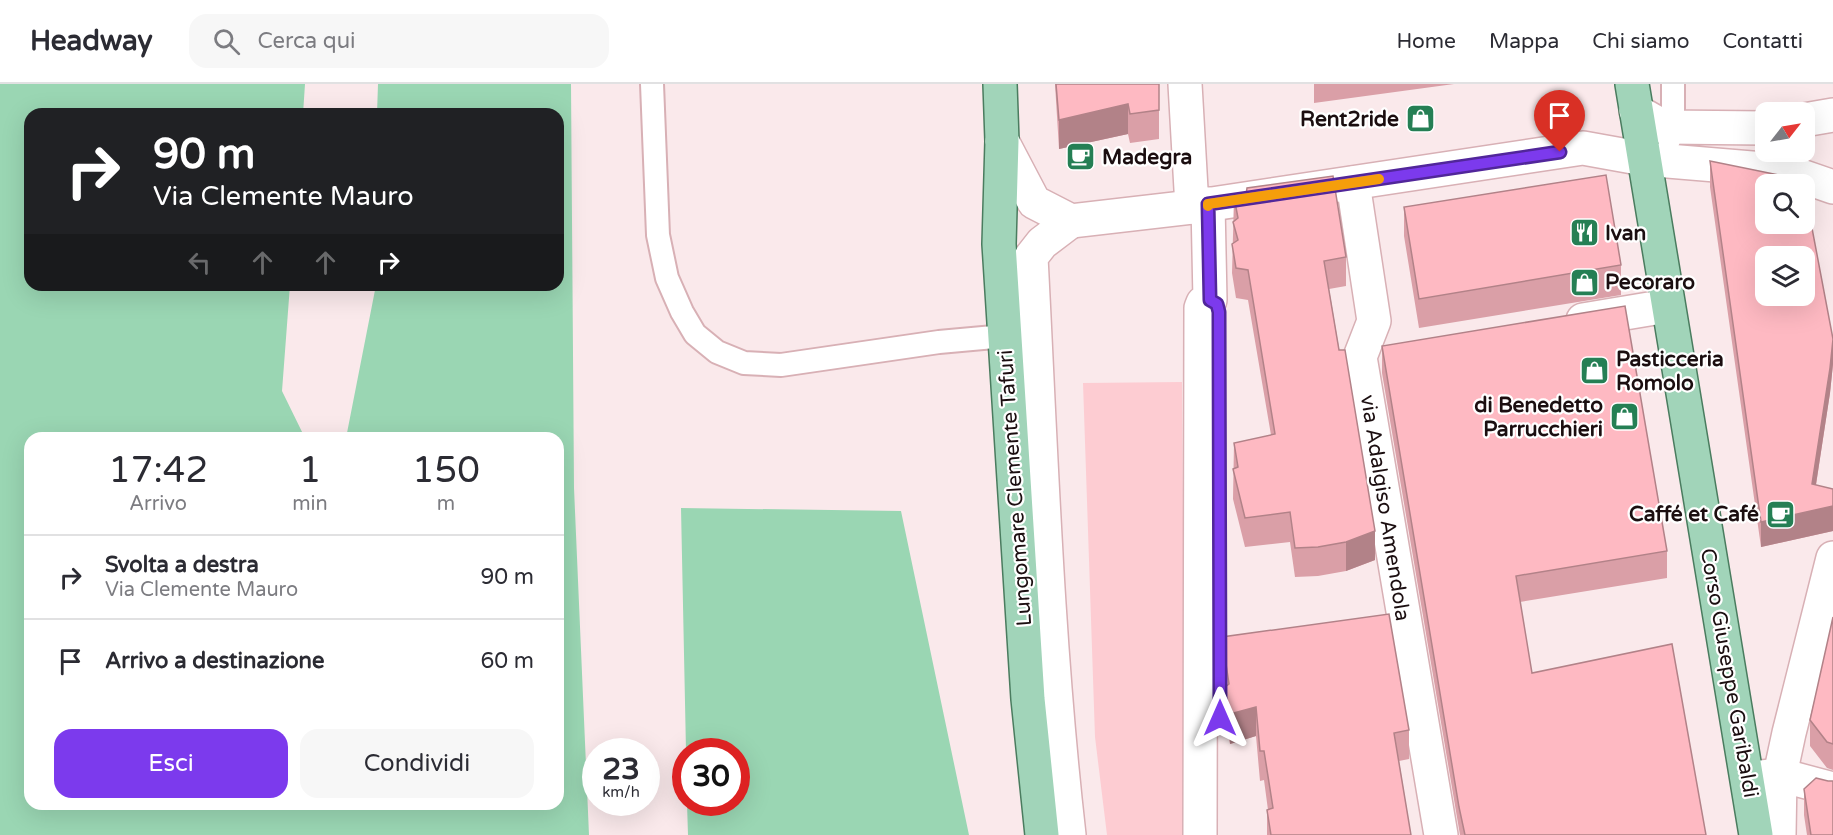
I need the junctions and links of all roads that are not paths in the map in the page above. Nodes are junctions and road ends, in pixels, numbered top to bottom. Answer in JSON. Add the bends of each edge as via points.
{"nodes":[{"id":1,"x":651,"y":84,"type":"edge"},
{"id":2,"x":1000,"y":84,"type":"edge"},
{"id":3,"x":1185,"y":84,"type":"edge"},
{"id":4,"x":1675,"y":84,"type":"edge"},
{"id":5,"x":1634,"y":97,"type":"edge"},
{"id":6,"x":1833,"y":115,"type":"edge"},
{"id":7,"x":1815,"y":118,"type":"edge"},
{"id":8,"x":1689,"y":128,"type":"junction"},
{"id":9,"x":1755,"y":128,"type":"edge"},
{"id":10,"x":1002,"y":141,"type":"junction"},
{"id":11,"x":1644,"y":159,"type":"junction"},
{"id":12,"x":1353,"y":183,"type":"junction"},
{"id":13,"x":1833,"y":187,"type":"edge"},
{"id":14,"x":1200,"y":206,"type":"junction"},
{"id":15,"x":1071,"y":221,"type":"junction"},
{"id":16,"x":1210,"y":300,"type":"junction"},
{"id":17,"x":1667,"y":306,"type":"junction"},
{"id":18,"x":1549,"y":326,"type":"edge"},
{"id":19,"x":1005,"y":336,"type":"junction"},
{"id":20,"x":1395,"y":351,"type":"edge"},
{"id":21,"x":1360,"y":357,"type":"junction"},
{"id":22,"x":1833,"y":558,"type":"edge"},
{"id":23,"x":1780,"y":775,"type":"junction"},
{"id":24,"x":1748,"y":778,"type":"junction"},
{"id":25,"x":1833,"y":789,"type":"edge"},
{"id":26,"x":1042,"y":835,"type":"edge"},
{"id":27,"x":1069,"y":835,"type":"edge"},
{"id":28,"x":1200,"y":835,"type":"edge"},
{"id":29,"x":1219,"y":835,"type":"edge"},
{"id":30,"x":1441,"y":835,"type":"edge"},
{"id":31,"x":1756,"y":835,"type":"edge"},
{"id":32,"x":1779,"y":835,"type":"edge"}],
"edges":[{"from":1,"to":19,"type":"lane","via":[[658,235],[667,278],[695,334],[717,352],[744,363],[781,365]]},
{"from":2,"to":10,"type":"main road","name":"Lungomare Clemente Tafuri"},
{"from":3,"to":14,"type":"street"},
{"from":4,"to":8,"type":"lane"},
{"from":4,"to":8,"type":"lane"},
{"from":5,"to":8,"type":"street","via":[[1664,127]]},
{"from":5,"to":11,"type":"main road","name":"Corso Giuseppe Garibaldi"},
{"from":6,"to":7,"type":"street"},
{"from":8,"to":9,"type":"street"},
{"from":8,"to":11,"type":"lane"},
{"from":10,"to":15,"type":"street","via":[[1034,202]]},
{"from":10,"to":19,"type":"main road","name":"Lungomare Clemente Tafuri","via":[[999,244]]},
{"from":11,"to":12,"type":"street","via":[[1583,148]]},
{"from":11,"to":13,"type":"street","via":[[1787,171]]},
{"from":11,"to":17,"type":"main road","name":"Corso Giuseppe Garibaldi"},
{"from":12,"to":14,"type":"street"},
{"from":12,"to":21,"type":"street","via":[[1374,321]]},
{"from":14,"to":15,"type":"street"},
{"from":14,"to":16,"type":"street"},
{"from":15,"to":27,"type":"street","name":"Lungomare Clemente Tafuri","via":[[1042,243],[1031,257],[1058,743]]},
{"from":16,"to":28,"type":"street","via":[[1201,308]]},
{"from":16,"to":29,"type":"street","via":[[1217,304],[1219,312],[1227,648]]},
{"from":17,"to":18,"type":"street"},
{"from":17,"to":24,"type":"main road","name":"Corso Giuseppe Garibaldi"},
{"from":19,"to":26,"type":"main road","name":"Lungomare Clemente Tafuri","via":[[1028,699]]},
{"from":20,"to":21,"type":"street"},
{"from":21,"to":30,"type":"street","name":"via Adalgiso Amendola","via":[[1392,624]]},
{"from":22,"to":23,"type":"street","name":"Corso Giuseppe Garibaldi"},
{"from":23,"to":24,"type":"street"},
{"from":23,"to":25,"type":"street"},
{"from":23,"to":32,"type":"street","name":"Corso Giuseppe Garibaldi"},
{"from":24,"to":31,"type":"main road","name":"Corso Giuseppe Garibaldi"}]}
